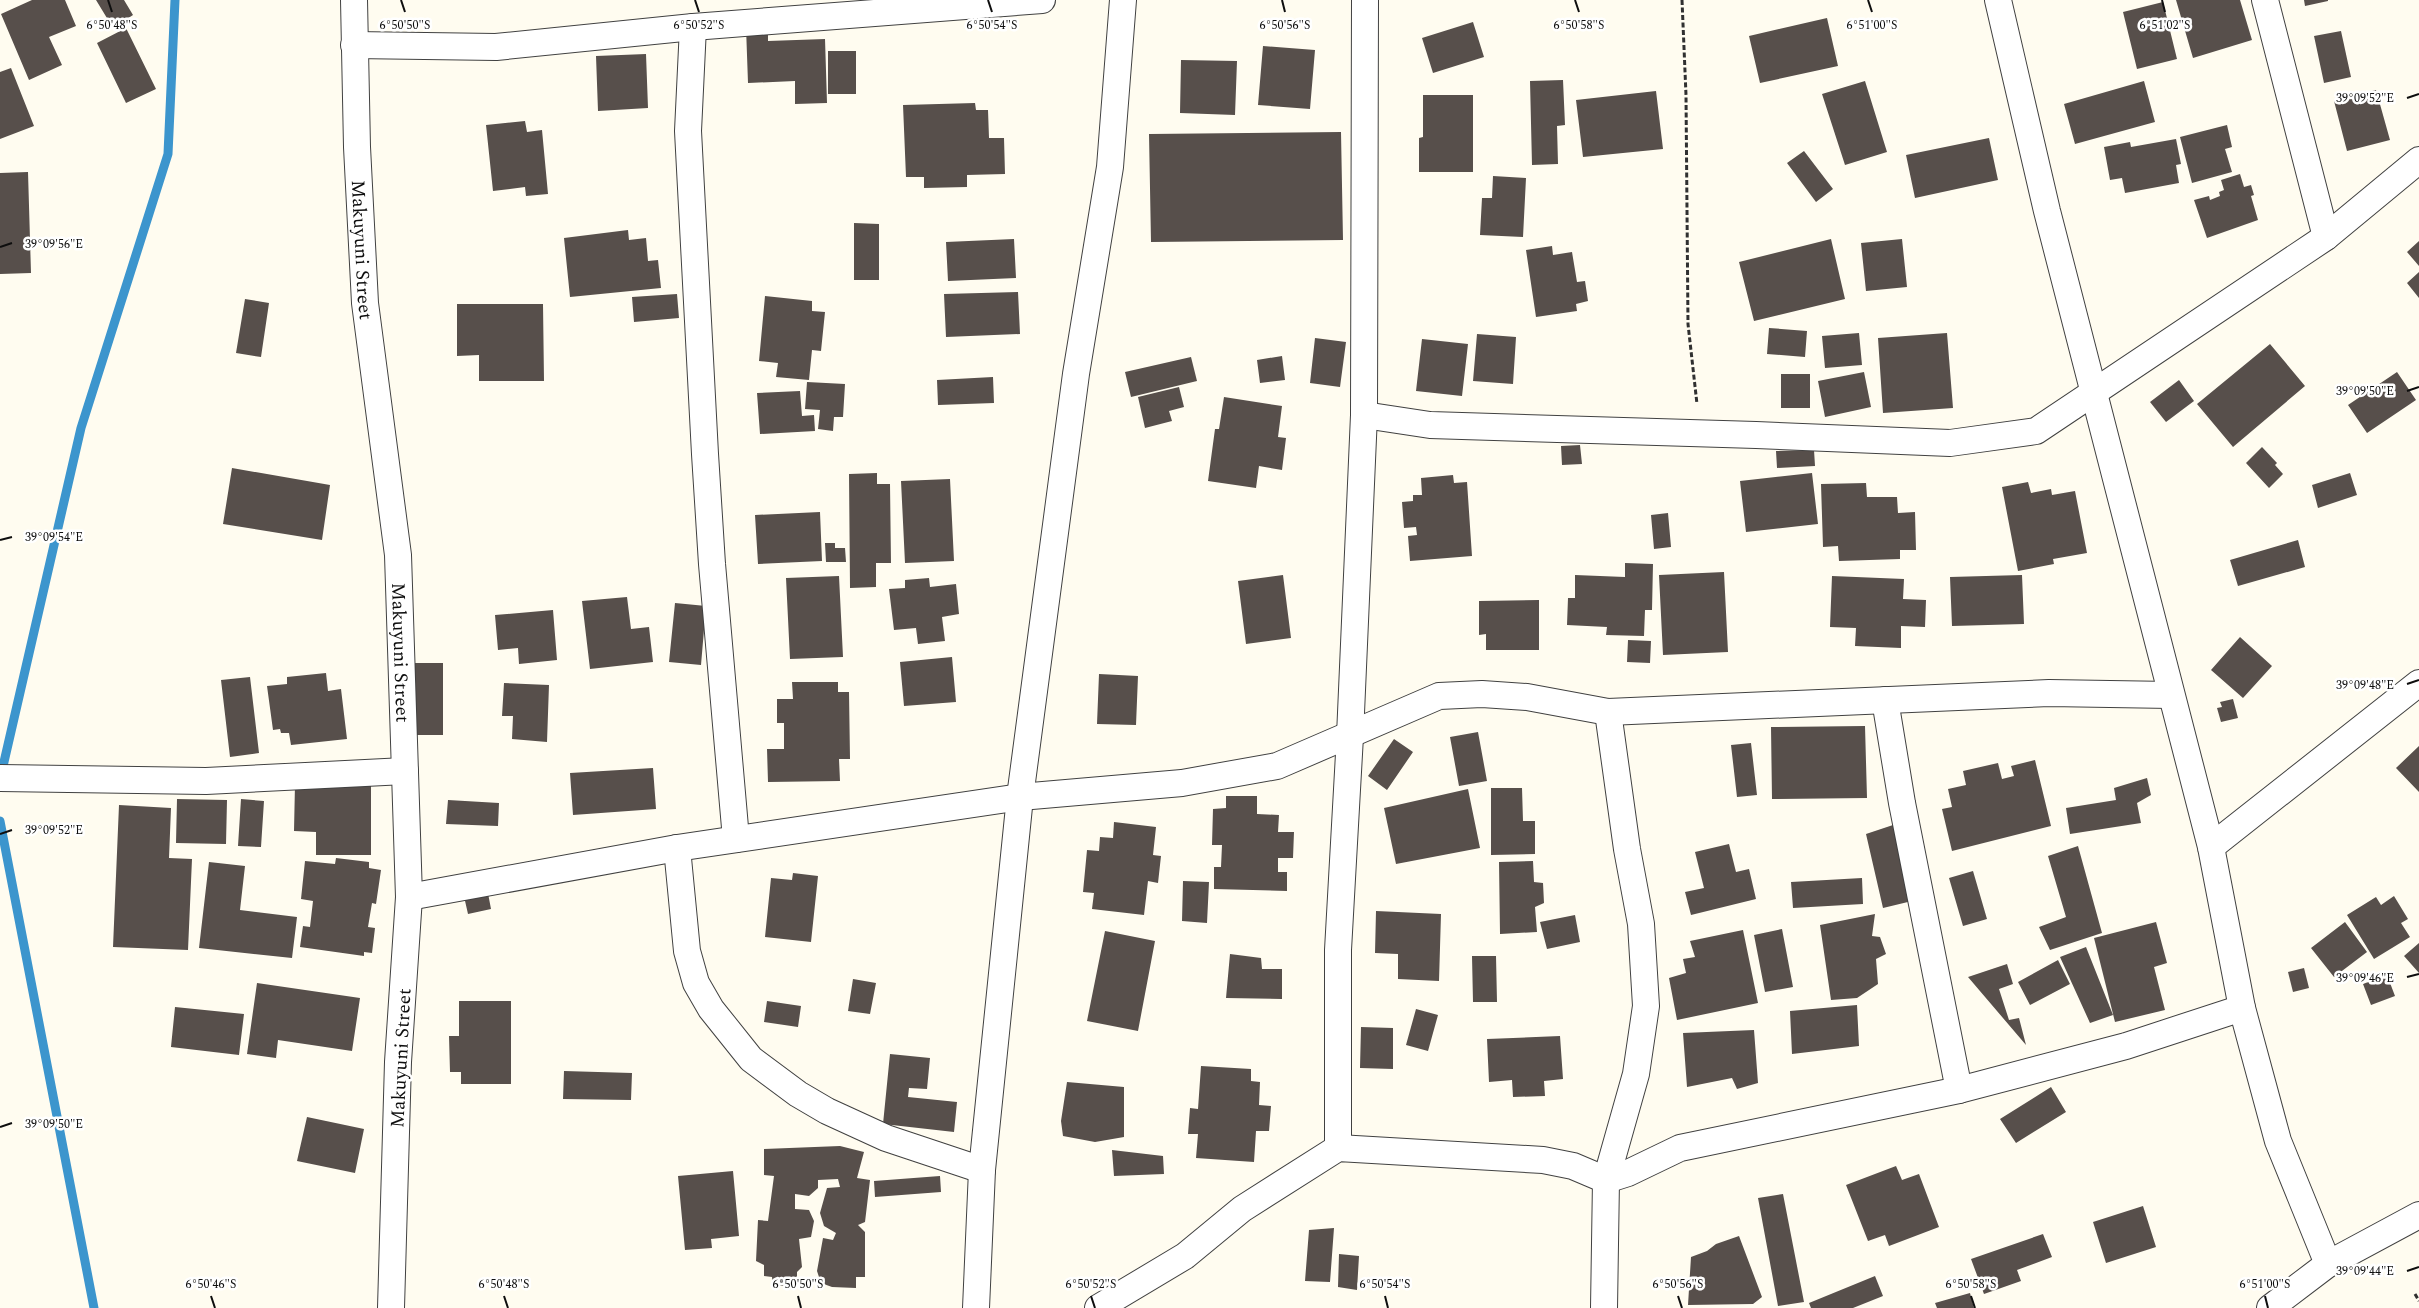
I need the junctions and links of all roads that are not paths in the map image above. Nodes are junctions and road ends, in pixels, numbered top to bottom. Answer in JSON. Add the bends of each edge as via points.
{"nodes":[{"id":1,"x":354,"y":0,"type":"edge"},
{"id":2,"x":1042,"y":0,"type":"edge"},
{"id":3,"x":1122,"y":0,"type":"edge"},
{"id":4,"x":1365,"y":0,"type":"edge"},
{"id":5,"x":1998,"y":0,"type":"edge"},
{"id":6,"x":2264,"y":0,"type":"edge"},
{"id":7,"x":693,"y":27,"type":"junction"},
{"id":8,"x":354,"y":45,"type":"junction"},
{"id":9,"x":2419,"y":160,"type":"edge"},
{"id":10,"x":2326,"y":237,"type":"junction"},
{"id":11,"x":2093,"y":394,"type":"junction"},
{"id":12,"x":1364,"y":415,"type":"junction"},
{"id":13,"x":2419,"y":683,"type":"edge"},
{"id":14,"x":2171,"y":695,"type":"junction"},
{"id":15,"x":1885,"y":700,"type":"junction"},
{"id":16,"x":1608,"y":712,"type":"junction"},
{"id":17,"x":1350,"y":736,"type":"junction"},
{"id":18,"x":405,"y":771,"type":"junction"},
{"id":19,"x":0,"y":778,"type":"edge"},
{"id":20,"x":1020,"y":797,"type":"junction"},
{"id":21,"x":736,"y":839,"type":"junction"},
{"id":22,"x":2211,"y":847,"type":"junction"},
{"id":23,"x":677,"y":848,"type":"junction"},
{"id":24,"x":409,"y":897,"type":"junction"},
{"id":25,"x":2242,"y":1008,"type":"junction"},
{"id":26,"x":1959,"y":1090,"type":"junction"},
{"id":27,"x":1338,"y":1148,"type":"junction"},
{"id":28,"x":982,"y":1170,"type":"junction"},
{"id":29,"x":1606,"y":1180,"type":"junction"},
{"id":30,"x":2419,"y":1215,"type":"edge"},
{"id":31,"x":2328,"y":1264,"type":"junction"},
{"id":32,"x":391,"y":1308,"type":"edge"},
{"id":33,"x":976,"y":1308,"type":"edge"},
{"id":34,"x":1098,"y":1308,"type":"edge"},
{"id":35,"x":1604,"y":1308,"type":"edge"},
{"id":36,"x":2270,"y":1308,"type":"edge"}],
"edges":[{"from":1,"to":8,"type":"street","name":"Makuyuni Street"},
{"from":2,"to":7,"type":"street"},
{"from":3,"to":20,"type":"street","via":[[1110,167],[1076,374]]},
{"from":4,"to":12,"type":"street"},
{"from":5,"to":11,"type":"street"},
{"from":6,"to":10,"type":"street"},
{"from":7,"to":8,"type":"street","via":[[496,46]]},
{"from":7,"to":21,"type":"street","via":[[688,131],[705,454]]},
{"from":8,"to":18,"type":"street","name":"Makuyuni Street","via":[[365,303],[398,555]]},
{"from":9,"to":10,"type":"street"},
{"from":10,"to":11,"type":"street"},
{"from":11,"to":12,"type":"street","via":[[2036,431],[1950,444],[1430,425]]},
{"from":11,"to":14,"type":"street"},
{"from":12,"to":17,"type":"street"},
{"from":13,"to":22,"type":"street"},
{"from":14,"to":15,"type":"street","via":[[2049,693]]},
{"from":14,"to":22,"type":"street"},
{"from":15,"to":16,"type":"street"},
{"from":15,"to":26,"type":"street"},
{"from":16,"to":17,"type":"street","via":[[1528,697],[1440,696]]},
{"from":16,"to":29,"type":"street","via":[[1641,924],[1646,1006],[1636,1074]]},
{"from":17,"to":20,"type":"street","via":[[1277,766],[1182,783]]},
{"from":17,"to":27,"type":"street","via":[[1338,950]]},
{"from":18,"to":19,"type":"street","via":[[206,782]]},
{"from":18,"to":24,"type":"street","name":"Makuyuni Street"},
{"from":20,"to":21,"type":"street"},
{"from":20,"to":28,"type":"street"},
{"from":21,"to":23,"type":"street"},
{"from":22,"to":25,"type":"street"},
{"from":23,"to":24,"type":"street"},
{"from":23,"to":28,"type":"street","via":[[687,951],[696,983],[711,1009],[751,1059],[827,1111],[886,1138]]},
{"from":24,"to":32,"type":"street","name":"Makuyuni Street","via":[[398,1062]]},
{"from":25,"to":26,"type":"street","via":[[2126,1046]]},
{"from":25,"to":31,"type":"street","via":[[2278,1141]]},
{"from":26,"to":29,"type":"street","via":[[1680,1148]]},
{"from":27,"to":29,"type":"street","via":[[1543,1160],[1573,1166]]},
{"from":27,"to":34,"type":"street","via":[[1242,1209],[1185,1256]]},
{"from":28,"to":33,"type":"street"},
{"from":29,"to":35,"type":"street"},
{"from":30,"to":31,"type":"street"},
{"from":31,"to":36,"type":"street"}]}
